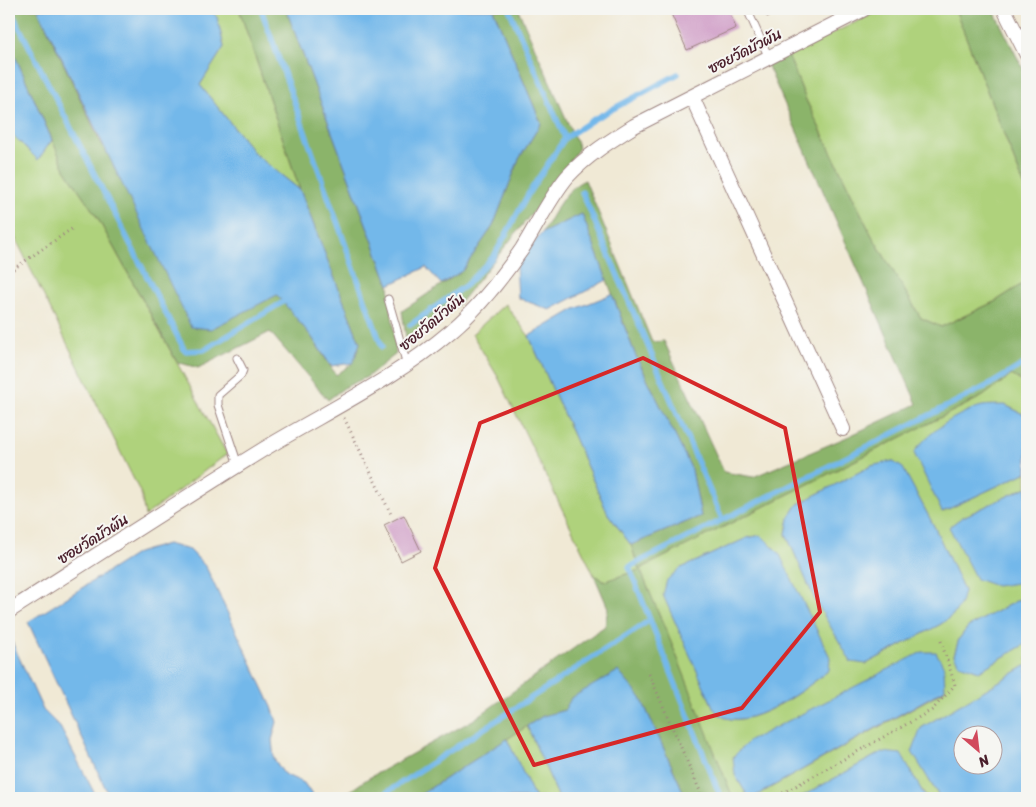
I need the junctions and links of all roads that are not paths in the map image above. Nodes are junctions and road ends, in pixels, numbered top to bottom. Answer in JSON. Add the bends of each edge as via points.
{"nodes":[{"id":1,"x":748,"y":9,"type":"edge"},
{"id":2,"x":864,"y":9,"type":"edge"},
{"id":3,"x":1004,"y":9,"type":"edge"},
{"id":4,"x":1024,"y":38,"type":"edge"},
{"id":5,"x":1027,"y":55,"type":"edge"},
{"id":6,"x":769,"y":58,"type":"junction"},
{"id":7,"x":692,"y":96,"type":"junction"},
{"id":8,"x":388,"y":298,"type":"dead end"},
{"id":9,"x":237,"y":358,"type":"dead end"},
{"id":10,"x":407,"y":365,"type":"junction"},
{"id":11,"x":843,"y":429,"type":"dead end"},
{"id":12,"x":238,"y":466,"type":"junction"},
{"id":13,"x":9,"y":611,"type":"edge"}],
"edges":[{"from":1,"to":6,"type":"lane"},
{"from":2,"to":6,"type":"street","name":"ซอยวัดบัวผัน"},
{"from":3,"to":4,"type":"street"},
{"from":4,"to":5,"type":"street"},
{"from":6,"to":7,"type":"street","name":"ซอยวัดบัวผัน"},
{"from":7,"to":10,"type":"street","name":"ซอยวัดบัวผัน","via":[[634,126],[585,160],[553,196],[521,249],[482,301],[452,331]]},
{"from":7,"to":11,"type":"street"},
{"from":8,"to":10,"type":"lane"},
{"from":9,"to":12,"type":"lane","via":[[243,370],[241,375],[218,395],[218,405]]},
{"from":10,"to":12,"type":"street","name":"ซอยวัดบัวผัน"},
{"from":12,"to":13,"type":"street","name":"ซอยวัดบัวผัน"}]}
